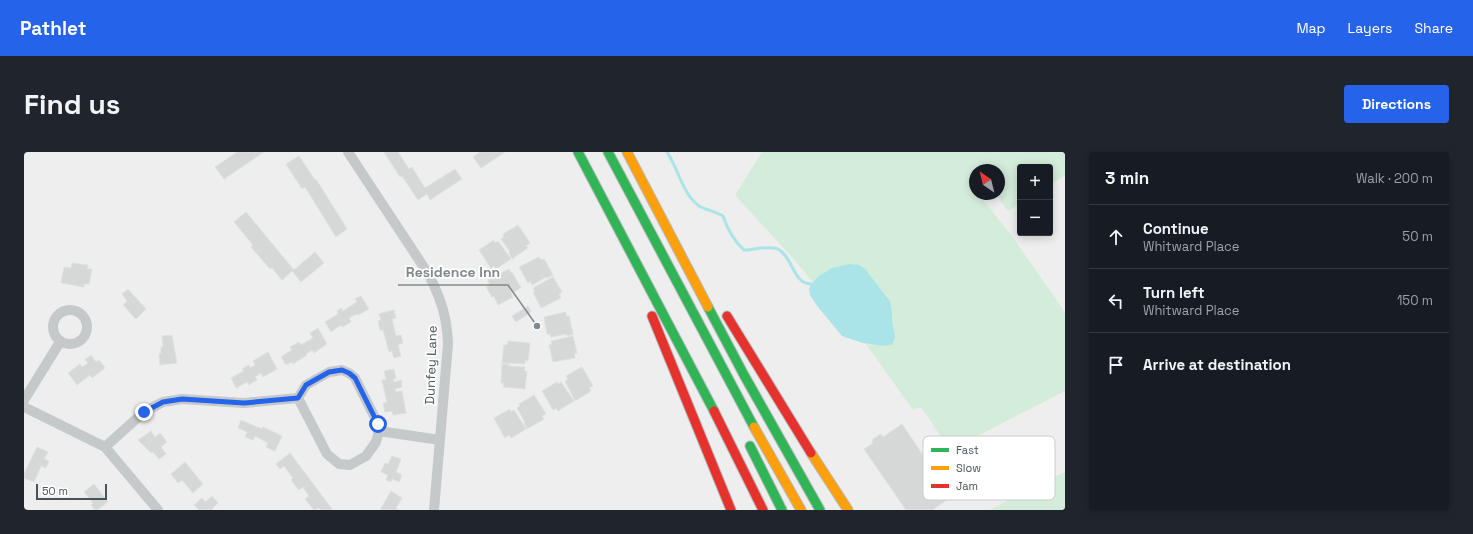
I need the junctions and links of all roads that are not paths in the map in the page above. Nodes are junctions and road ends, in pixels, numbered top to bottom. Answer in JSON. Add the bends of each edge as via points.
{"nodes":[{"id":1,"x":348,"y":152,"type":"edge"},
{"id":2,"x":578,"y":152,"type":"edge"},
{"id":3,"x":608,"y":152,"type":"edge"},
{"id":4,"x":627,"y":152,"type":"edge"},
{"id":5,"x":664,"y":222,"type":"junction"},
{"id":6,"x":689,"y":251,"type":"dead end"},
{"id":7,"x":644,"y":277,"type":"junction"},
{"id":8,"x":724,"y":311,"type":"dead end"},
{"id":9,"x":60,"y":342,"type":"dead end"},
{"id":10,"x":298,"y":398,"type":"junction"},
{"id":11,"x":25,"y":408,"type":"edge"},
{"id":12,"x":379,"y":431,"type":"junction"},
{"id":13,"x":747,"y":439,"type":"dead end"},
{"id":14,"x":440,"y":440,"type":"junction"},
{"id":15,"x":105,"y":447,"type":"junction"},
{"id":16,"x":158,"y":510,"type":"edge"},
{"id":17,"x":434,"y":510,"type":"edge"},
{"id":18,"x":731,"y":510,"type":"edge"},
{"id":19,"x":763,"y":510,"type":"edge"},
{"id":20,"x":782,"y":510,"type":"edge"},
{"id":21,"x":801,"y":510,"type":"edge"},
{"id":22,"x":820,"y":510,"type":"edge"},
{"id":23,"x":848,"y":510,"type":"edge"}],
"edges":[{"from":1,"to":14,"type":"street","name":"Dunfey Lane","via":[[429,275],[443,308],[448,344]]},
{"from":2,"to":7,"type":"highway"},
{"from":3,"to":21,"type":"highway","via":[[737,396]]},
{"from":4,"to":5,"type":"highway"},
{"from":5,"to":6,"type":"highway"},
{"from":5,"to":22,"type":"highway","via":[[744,375]]},
{"from":7,"to":18,"type":"highway","via":[[654,319]]},
{"from":7,"to":19,"type":"highway"},
{"from":8,"to":23,"type":"highway"},
{"from":9,"to":11,"type":"street"},
{"from":10,"to":12,"type":"street","via":[[306,385],[329,372],[342,370],[355,378]]},
{"from":10,"to":12,"type":"street","via":[[327,454],[339,464],[350,465],[366,456],[376,442]]},
{"from":10,"to":15,"type":"street","via":[[244,403],[182,399],[163,402],[144,412]]},
{"from":11,"to":15,"type":"street"},
{"from":12,"to":14,"type":"street"},
{"from":13,"to":20,"type":"highway"},
{"from":14,"to":17,"type":"street","name":"Dunfey Lane"},
{"from":15,"to":16,"type":"street"}]}
